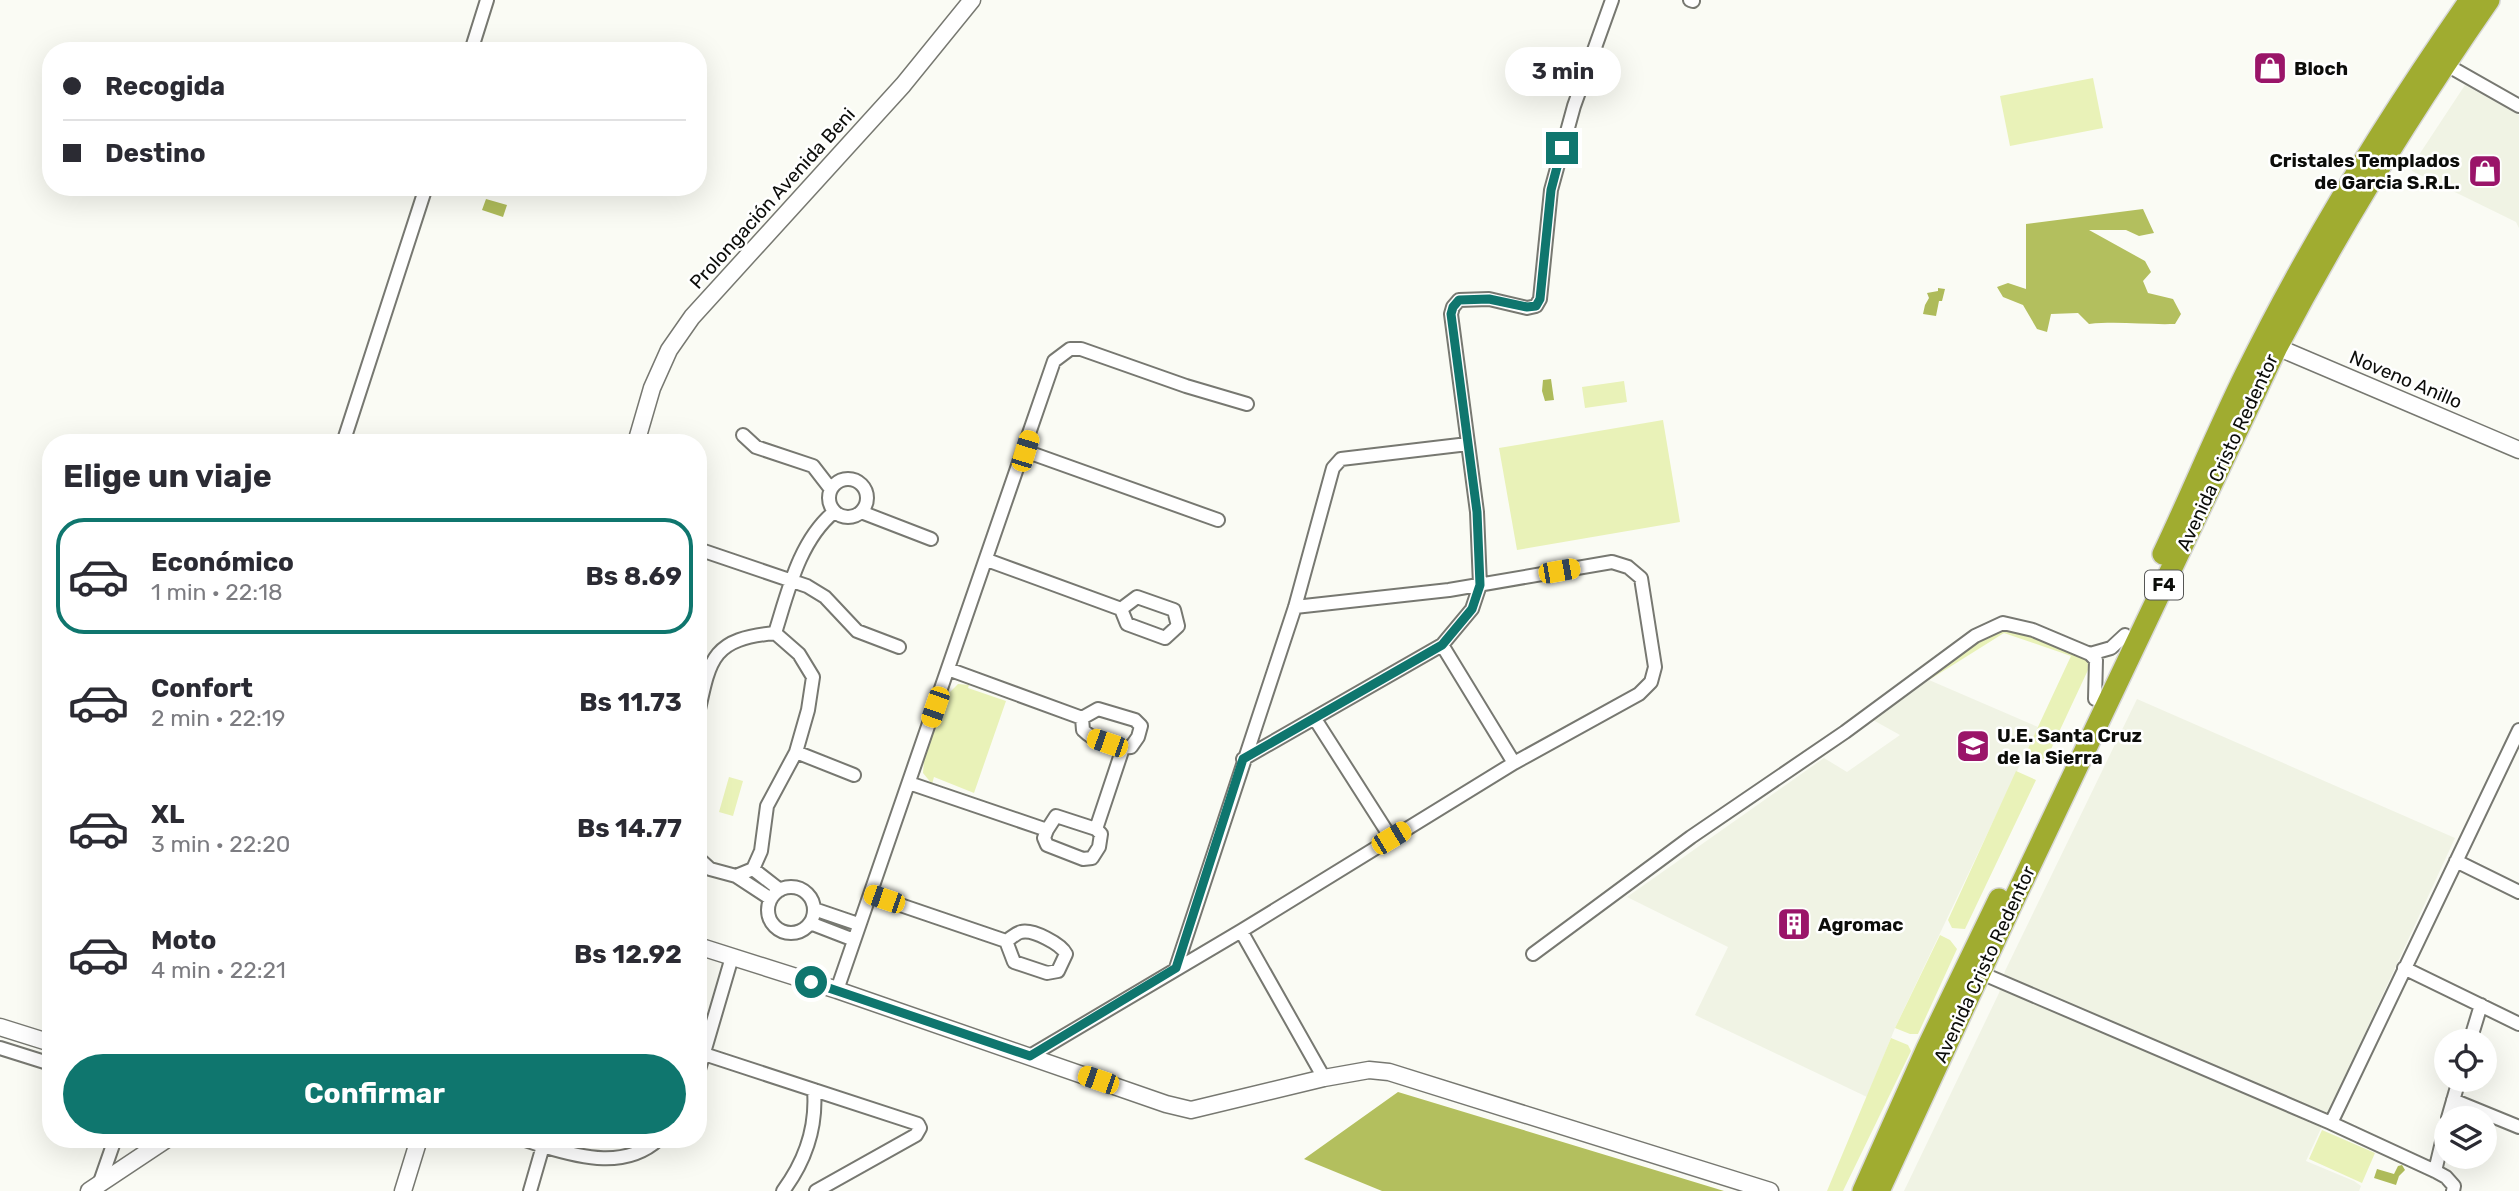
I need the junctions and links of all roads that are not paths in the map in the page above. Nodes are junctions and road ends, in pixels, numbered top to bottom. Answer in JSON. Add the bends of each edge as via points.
{"nodes":[{"id":1,"x":487,"y":0,"type":"edge"},
{"id":2,"x":972,"y":0,"type":"edge"},
{"id":3,"x":1612,"y":0,"type":"edge"},
{"id":4,"x":2470,"y":0,"type":"edge"},
{"id":5,"x":2489,"y":0,"type":"edge"},
{"id":6,"x":474,"y":42,"type":"edge"},
{"id":7,"x":2445,"y":64,"type":"junction"},
{"id":8,"x":2519,"y":106,"type":"edge"},
{"id":9,"x":423,"y":196,"type":"edge"},
{"id":10,"x":2277,"y":347,"type":"junction"},
{"id":11,"x":1247,"y":404,"type":"dead end"},
{"id":12,"x":346,"y":434,"type":"edge"},
{"id":13,"x":639,"y":434,"type":"edge"},
{"id":14,"x":743,"y":435,"type":"dead end"},
{"id":15,"x":1468,"y":444,"type":"junction"},
{"id":16,"x":2519,"y":450,"type":"edge"},
{"id":17,"x":1025,"y":451,"type":"junction"},
{"id":18,"x":830,"y":488,"type":"junction"},
{"id":19,"x":834,"y":512,"type":"junction"},
{"id":20,"x":861,"y":512,"type":"junction"},
{"id":21,"x":1218,"y":520,"type":"dead end"},
{"id":22,"x":931,"y":539,"type":"dead end"},
{"id":23,"x":707,"y":552,"type":"edge"},
{"id":24,"x":986,"y":561,"type":"junction"},
{"id":25,"x":791,"y":581,"type":"junction"},
{"id":26,"x":1480,"y":585,"type":"junction"},
{"id":27,"x":1295,"y":607,"type":"junction"},
{"id":28,"x":1121,"y":609,"type":"dead end"},
{"id":29,"x":775,"y":633,"type":"junction"},
{"id":30,"x":2125,"y":635,"type":"junction"},
{"id":31,"x":1442,"y":645,"type":"junction"},
{"id":32,"x":899,"y":647,"type":"dead end"},
{"id":33,"x":2090,"y":654,"type":"junction"},
{"id":34,"x":707,"y":664,"type":"edge"},
{"id":35,"x":948,"y":669,"type":"junction"},
{"id":36,"x":2095,"y":699,"type":"junction"},
{"id":37,"x":1082,"y":718,"type":"junction"},
{"id":38,"x":1315,"y":719,"type":"junction"},
{"id":39,"x":2519,"y":730,"type":"edge"},
{"id":40,"x":1123,"y":748,"type":"junction"},
{"id":41,"x":796,"y":752,"type":"junction"},
{"id":42,"x":1243,"y":759,"type":"junction"},
{"id":43,"x":1514,"y":763,"type":"junction"},
{"id":44,"x":854,"y":775,"type":"dead end"},
{"id":45,"x":909,"y":783,"type":"junction"},
{"id":46,"x":1096,"y":829,"type":"junction"},
{"id":47,"x":1047,"y":830,"type":"junction"},
{"id":48,"x":1391,"y":838,"type":"junction"},
{"id":49,"x":2456,"y":860,"type":"junction"},
{"id":50,"x":707,"y":866,"type":"edge"},
{"id":51,"x":753,"y":869,"type":"junction"},
{"id":52,"x":736,"y":876,"type":"junction"},
{"id":53,"x":2519,"y":892,"type":"edge"},
{"id":54,"x":775,"y":894,"type":"junction"},
{"id":55,"x":871,"y":895,"type":"junction"},
{"id":56,"x":814,"y":909,"type":"junction"},
{"id":57,"x":810,"y":923,"type":"junction"},
{"id":58,"x":858,"y":924,"type":"junction"},
{"id":59,"x":1241,"y":931,"type":"junction"},
{"id":60,"x":854,"y":940,"type":"junction"},
{"id":61,"x":1006,"y":942,"type":"junction"},
{"id":62,"x":707,"y":949,"type":"edge"},
{"id":63,"x":1533,"y":954,"type":"dead end"},
{"id":64,"x":732,"y":957,"type":"junction"},
{"id":65,"x":1176,"y":968,"type":"junction"},
{"id":66,"x":2404,"y":968,"type":"junction"},
{"id":67,"x":1981,"y":973,"type":"junction"},
{"id":68,"x":837,"y":990,"type":"junction"},
{"id":69,"x":2481,"y":1006,"type":"junction"},
{"id":70,"x":2519,"y":1024,"type":"edge"},
{"id":71,"x":0,"y":1027,"type":"edge"},
{"id":72,"x":2474,"y":1029,"type":"edge"},
{"id":73,"x":42,"y":1040,"type":"edge"},
{"id":74,"x":707,"y":1044,"type":"edge"},
{"id":75,"x":0,"y":1048,"type":"edge"},
{"id":76,"x":707,"y":1055,"type":"edge"},
{"id":77,"x":1030,"y":1056,"type":"junction"},
{"id":78,"x":42,"y":1061,"type":"edge"},
{"id":79,"x":1324,"y":1078,"type":"junction"},
{"id":80,"x":814,"y":1090,"type":"junction"},
{"id":81,"x":2455,"y":1092,"type":"edge"},
{"id":82,"x":2453,"y":1100,"type":"junction"},
{"id":83,"x":2451,"y":1106,"type":"edge"},
{"id":84,"x":2331,"y":1123,"type":"junction"},
{"id":85,"x":2519,"y":1127,"type":"edge"},
{"id":86,"x":111,"y":1148,"type":"edge"},
{"id":87,"x":153,"y":1148,"type":"edge"},
{"id":88,"x":416,"y":1148,"type":"edge"},
{"id":89,"x":543,"y":1148,"type":"edge"},
{"id":90,"x":551,"y":1148,"type":"edge"},
{"id":91,"x":647,"y":1148,"type":"edge"},
{"id":92,"x":2435,"y":1171,"type":"joint"},
{"id":93,"x":94,"y":1186,"type":"edge"},
{"id":94,"x":2455,"y":1189,"type":"edge"},
{"id":95,"x":403,"y":1191,"type":"edge"},
{"id":96,"x":530,"y":1191,"type":"edge"},
{"id":97,"x":783,"y":1191,"type":"edge"},
{"id":98,"x":816,"y":1191,"type":"edge"},
{"id":99,"x":1770,"y":1191,"type":"edge"},
{"id":100,"x":1863,"y":1191,"type":"edge"},
{"id":101,"x":1879,"y":1191,"type":"edge"}],
"edges":[{"from":1,"to":6,"type":"street"},
{"from":2,"to":13,"type":"street","name":"Prolongación Avenida Beni","via":[[903,85],[692,317],[669,350]]},
{"from":3,"to":15,"type":"street","via":[[1574,106],[1551,190],[1540,299],[1536,306],[1527,307],[1489,299],[1459,300],[1453,307]]},
{"from":4,"to":30,"type":"highway","name":"Avenida Cristo Redentor","number":"F4","via":[[2344,196],[2283,304],[2245,375]]},
{"from":5,"to":7,"type":"highway","name":"Avenida Cristo Redentor","number":"F4"},
{"from":7,"to":8,"type":"street"},
{"from":7,"to":10,"type":"highway","name":"Avenida Cristo Redentor","number":"F4"},
{"from":9,"to":12,"type":"street"},
{"from":10,"to":16,"type":"street","name":"Noveno Anillo"},
{"from":10,"to":67,"type":"highway","name":"Avenida Cristo Redentor","number":"F4"},
{"from":11,"to":17,"type":"street","via":[[1070,349],[1055,361]]},
{"from":14,"to":18,"type":"street","via":[[756,447],[813,466]]},
{"from":15,"to":26,"type":"street"},
{"from":15,"to":27,"type":"street","via":[[1341,459],[1329,477]]},
{"from":17,"to":21,"type":"street"},
{"from":17,"to":24,"type":"street"},
{"from":18,"to":19,"type":"street","via":[[828,501]]},
{"from":18,"to":20,"type":"street","via":[[847,478],[860,482],[867,500]]},
{"from":19,"to":20,"type":"street","via":[[851,517]]},
{"from":19,"to":25,"type":"street","via":[[806,547]]},
{"from":20,"to":22,"type":"street"},
{"from":23,"to":25,"type":"street"},
{"from":24,"to":28,"type":"street"},
{"from":24,"to":35,"type":"street"},
{"from":25,"to":29,"type":"street"},
{"from":25,"to":32,"type":"street","via":[[825,597],[857,631]]},
{"from":26,"to":27,"type":"street"},
{"from":26,"to":31,"type":"street","via":[[1472,609]]},
{"from":26,"to":43,"type":"street","via":[[1612,562],[1641,578],[1655,667],[1651,682],[1639,694]]},
{"from":27,"to":42,"type":"street"},
{"from":29,"to":34,"type":"street","via":[[727,643]]},
{"from":29,"to":41,"type":"street","via":[[799,654],[813,677]]},
{"from":30,"to":33,"type":"street","via":[[2110,648]]},
{"from":30,"to":36,"type":"highway","name":"Avenida Cristo Redentor","number":"F4"},
{"from":31,"to":38,"type":"street"},
{"from":31,"to":43,"type":"street"},
{"from":33,"to":36,"type":"street","via":[[2096,660]]},
{"from":33,"to":63,"type":"street","via":[[2010,624],[1975,636]]},
{"from":35,"to":37,"type":"street"},
{"from":35,"to":45,"type":"street"},
{"from":36,"to":100,"type":"highway","name":"Avenida Cristo Redentor","number":"F4"},
{"from":37,"to":40,"type":"street","via":[[1083,730],[1091,738]]},
{"from":37,"to":40,"type":"street","via":[[1098,709],[1135,720],[1141,726],[1138,737]]},
{"from":38,"to":42,"type":"street"},
{"from":38,"to":48,"type":"street"},
{"from":39,"to":49,"type":"street"},
{"from":40,"to":46,"type":"street"},
{"from":41,"to":44,"type":"street"},
{"from":41,"to":51,"type":"street","via":[[766,806],[761,851]]},
{"from":42,"to":65,"type":"street"},
{"from":43,"to":48,"type":"street"},
{"from":45,"to":47,"type":"street"},
{"from":45,"to":55,"type":"street"},
{"from":46,"to":47,"type":"street","via":[[1056,816]]},
{"from":46,"to":47,"type":"street","via":[[1101,834],[1099,847],[1092,858],[1083,859],[1046,845]]},
{"from":48,"to":59,"type":"street"},
{"from":49,"to":53,"type":"street"},
{"from":49,"to":66,"type":"street"},
{"from":50,"to":52,"type":"street"},
{"from":51,"to":52,"type":"street"},
{"from":51,"to":54,"type":"street"},
{"from":52,"to":54,"type":"street"},
{"from":54,"to":56,"type":"street","via":[[788,887],[803,890]]},
{"from":54,"to":57,"type":"street","via":[[768,914],[783,931],[798,932]]},
{"from":55,"to":58,"type":"street"},
{"from":55,"to":61,"type":"street"},
{"from":56,"to":57,"type":"street"},
{"from":56,"to":58,"type":"street"},
{"from":57,"to":60,"type":"street"},
{"from":58,"to":60,"type":"street"},
{"from":59,"to":65,"type":"street"},
{"from":59,"to":79,"type":"street"},
{"from":60,"to":68,"type":"street"},
{"from":61,"to":61,"type":"street","via":[[1014,962],[1047,973],[1058,971],[1066,954],[1056,943],[1028,932]]},
{"from":62,"to":64,"type":"street"},
{"from":64,"to":68,"type":"street"},
{"from":64,"to":74,"type":"street"},
{"from":65,"to":77,"type":"street"},
{"from":66,"to":69,"type":"street"},
{"from":66,"to":84,"type":"street"},
{"from":67,"to":84,"type":"street"},
{"from":67,"to":101,"type":"highway","name":"Avenida Cristo Redentor","number":"F4"},
{"from":68,"to":77,"type":"street"},
{"from":69,"to":70,"type":"street"},
{"from":69,"to":72,"type":"street"},
{"from":71,"to":73,"type":"street"},
{"from":75,"to":78,"type":"street"},
{"from":76,"to":80,"type":"street"},
{"from":77,"to":79,"type":"street","via":[[1191,1110]]},
{"from":79,"to":99,"type":"street","via":[[1369,1070],[1389,1072]]},
{"from":80,"to":97,"type":"street","via":[[809,1144]]},
{"from":80,"to":98,"type":"street","via":[[914,1121],[920,1128],[916,1135]]},
{"from":81,"to":82,"type":"street"},
{"from":82,"to":83,"type":"street"},
{"from":82,"to":85,"type":"street"},
{"from":84,"to":92,"type":"street"},
{"from":86,"to":93,"type":"street"},
{"from":87,"to":93,"type":"street"},
{"from":88,"to":95,"type":"street"},
{"from":89,"to":96,"type":"street"},
{"from":90,"to":91,"type":"street","via":[[606,1159]]},
{"from":92,"to":94,"type":"street"}]}
